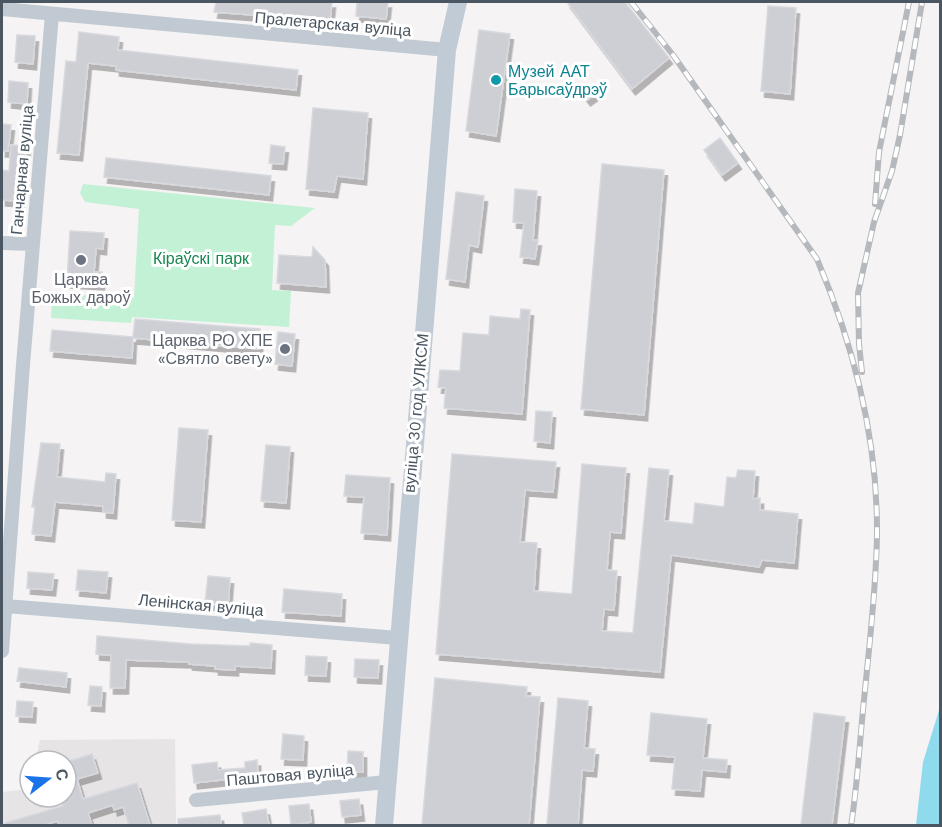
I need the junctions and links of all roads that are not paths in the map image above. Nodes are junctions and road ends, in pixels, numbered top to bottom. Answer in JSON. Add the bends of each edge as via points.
{"nodes":[{"id":1,"x":458,"y":2,"type":"edge"},
{"id":2,"x":2,"y":9,"type":"edge"},
{"id":3,"x":52,"y":14,"type":"junction"},
{"id":4,"x":447,"y":50,"type":"junction"},
{"id":5,"x":2,"y":243,"type":"edge"},
{"id":6,"x":33,"y":244,"type":"junction"},
{"id":7,"x":8,"y":470,"type":"edge"},
{"id":8,"x":4,"y":605,"type":"edge"},
{"id":9,"x":398,"y":638,"type":"junction"},
{"id":10,"x":2,"y":651,"type":"edge"},
{"id":11,"x":387,"y":782,"type":"junction"},
{"id":12,"x":196,"y":800,"type":"dead end"},
{"id":13,"x":384,"y":825,"type":"edge"}],
"edges":[{"from":1,"to":4,"type":"main road","name":"вуліца 30 год УЛКСМ"},
{"from":2,"to":3,"type":"street","name":"Пралетарская вуліца"},
{"from":3,"to":4,"type":"street","name":"Пралетарская вуліца"},
{"from":3,"to":6,"type":"street","name":"Ганчарная вуліца"},
{"from":4,"to":9,"type":"main road","name":"вуліца 30 год УЛКСМ"},
{"from":5,"to":6,"type":"street"},
{"from":6,"to":7,"type":"street","name":"Ганчарная вуліца"},
{"from":7,"to":8,"type":"street","name":"Ганчарная вуліца"},
{"from":8,"to":9,"type":"street","name":"Ленінская вуліца"},
{"from":8,"to":10,"type":"street","name":"Ганчарная вуліца"},
{"from":9,"to":11,"type":"main road","name":"вуліца 30 год УЛКСМ"},
{"from":11,"to":12,"type":"street","name":"Паштовая вуліца"},
{"from":11,"to":13,"type":"main road","name":"вуліца 30 год УЛКСМ"}]}
